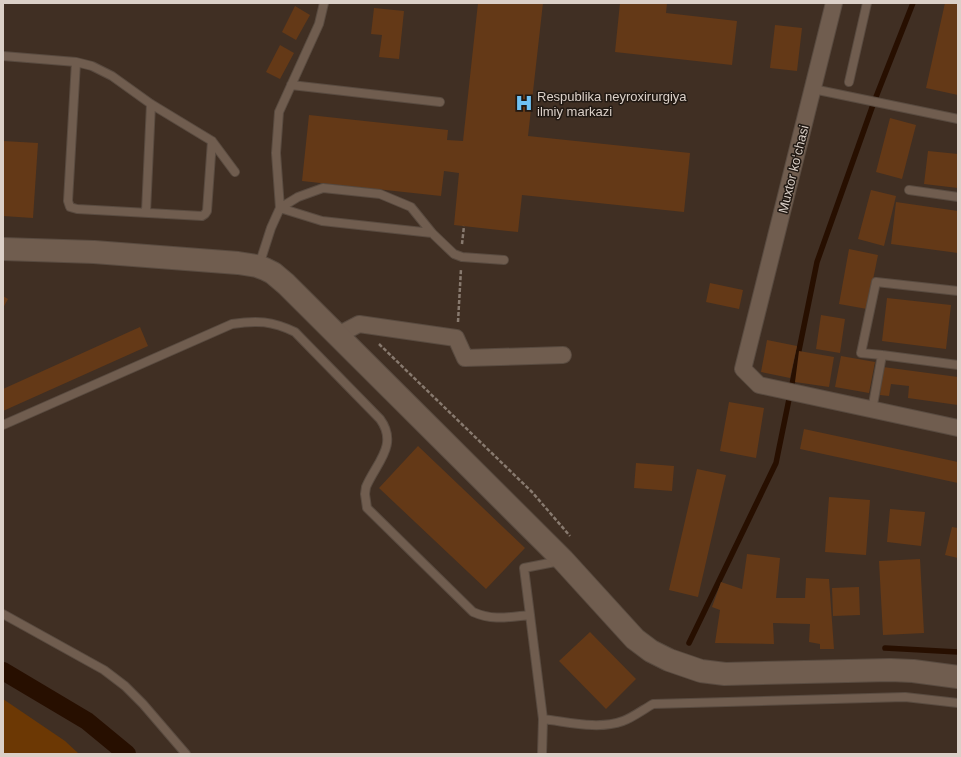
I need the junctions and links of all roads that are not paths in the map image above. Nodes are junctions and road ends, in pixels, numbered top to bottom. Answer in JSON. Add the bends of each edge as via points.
{"nodes":[{"id":1,"x":324,"y":3,"type":"edge"},
{"id":2,"x":834,"y":3,"type":"edge"},
{"id":3,"x":867,"y":3,"type":"edge"},
{"id":4,"x":3,"y":56,"type":"edge"},
{"id":5,"x":76,"y":62,"type":"junction"},
{"id":6,"x":849,"y":82,"type":"dead end"},
{"id":7,"x":291,"y":85,"type":"junction"},
{"id":8,"x":813,"y":89,"type":"junction"},
{"id":9,"x":440,"y":102,"type":"dead end"},
{"id":10,"x":151,"y":104,"type":"junction"},
{"id":11,"x":958,"y":119,"type":"edge"},
{"id":12,"x":212,"y":141,"type":"junction"},
{"id":13,"x":235,"y":172,"type":"dead end"},
{"id":14,"x":909,"y":190,"type":"dead end"},
{"id":15,"x":958,"y":197,"type":"edge"},
{"id":16,"x":280,"y":208,"type":"junction"},
{"id":17,"x":146,"y":212,"type":"junction"},
{"id":18,"x":432,"y":233,"type":"junction"},
{"id":19,"x":3,"y":249,"type":"edge"},
{"id":20,"x":504,"y":260,"type":"dead end"},
{"id":21,"x":257,"y":266,"type":"junction"},
{"id":22,"x":958,"y":291,"type":"edge"},
{"id":23,"x":338,"y":335,"type":"junction"},
{"id":24,"x":563,"y":355,"type":"dead end"},
{"id":25,"x":882,"y":355,"type":"junction"},
{"id":26,"x":958,"y":365,"type":"edge"},
{"id":27,"x":872,"y":410,"type":"junction"},
{"id":28,"x":3,"y":425,"type":"edge"},
{"id":29,"x":958,"y":428,"type":"edge"},
{"id":30,"x":562,"y":560,"type":"junction"},
{"id":31,"x":3,"y":614,"type":"edge"},
{"id":32,"x":530,"y":615,"type":"junction"},
{"id":33,"x":958,"y":677,"type":"edge"},
{"id":34,"x":958,"y":703,"type":"edge"},
{"id":35,"x":543,"y":719,"type":"junction"},
{"id":36,"x":186,"y":754,"type":"edge"},
{"id":37,"x":542,"y":754,"type":"edge"}],
"edges":[{"from":1,"to":7,"type":"lane","via":[[319,24]]},
{"from":2,"to":8,"type":"street","name":"Muxtor koʻchasi"},
{"from":3,"to":6,"type":"lane"},
{"from":4,"to":5,"type":"lane"},
{"from":5,"to":10,"type":"lane","via":[[92,66],[112,76]]},
{"from":5,"to":17,"type":"lane","via":[[68,201],[70,207]]},
{"from":7,"to":9,"type":"lane"},
{"from":7,"to":16,"type":"lane","via":[[279,112],[276,153]]},
{"from":8,"to":11,"type":"lane"},
{"from":8,"to":27,"type":"street","name":"Muxtor koʻchasi","via":[[743,369],[765,387]]},
{"from":10,"to":12,"type":"lane"},
{"from":10,"to":17,"type":"lane"},
{"from":12,"to":13,"type":"lane"},
{"from":12,"to":17,"type":"lane","via":[[205,214],[202,216]]},
{"from":14,"to":15,"type":"lane"},
{"from":16,"to":18,"type":"lane","via":[[322,221]]},
{"from":16,"to":18,"type":"lane","via":[[298,197],[323,188],[380,194],[411,207]]},
{"from":16,"to":21,"type":"lane"},
{"from":18,"to":20,"type":"lane","via":[[454,254],[462,257]]},
{"from":19,"to":21,"type":"street","via":[[101,252]]},
{"from":21,"to":23,"type":"street","via":[[273,273],[286,284]]},
{"from":22,"to":25,"type":"lane","via":[[876,282],[861,353]]},
{"from":23,"to":24,"type":"street","via":[[359,324],[456,338],[465,358]]},
{"from":23,"to":30,"type":"street"},
{"from":25,"to":26,"type":"lane"},
{"from":25,"to":27,"type":"lane"},
{"from":27,"to":29,"type":"street"},
{"from":28,"to":32,"type":"lane","via":[[223,327],[252,321],[278,324],[295,332],[386,426],[386,450],[366,487],[367,508],[473,612],[487,618]]},
{"from":30,"to":32,"type":"lane","via":[[524,568]]},
{"from":30,"to":33,"type":"street","via":[[643,645],[669,660],[701,671],[725,674],[890,670]]},
{"from":31,"to":36,"type":"lane","via":[[104,670],[125,686]]},
{"from":32,"to":35,"type":"lane"},
{"from":34,"to":35,"type":"lane","via":[[905,697],[653,704],[625,721],[609,725]]},
{"from":35,"to":37,"type":"lane"}]}
